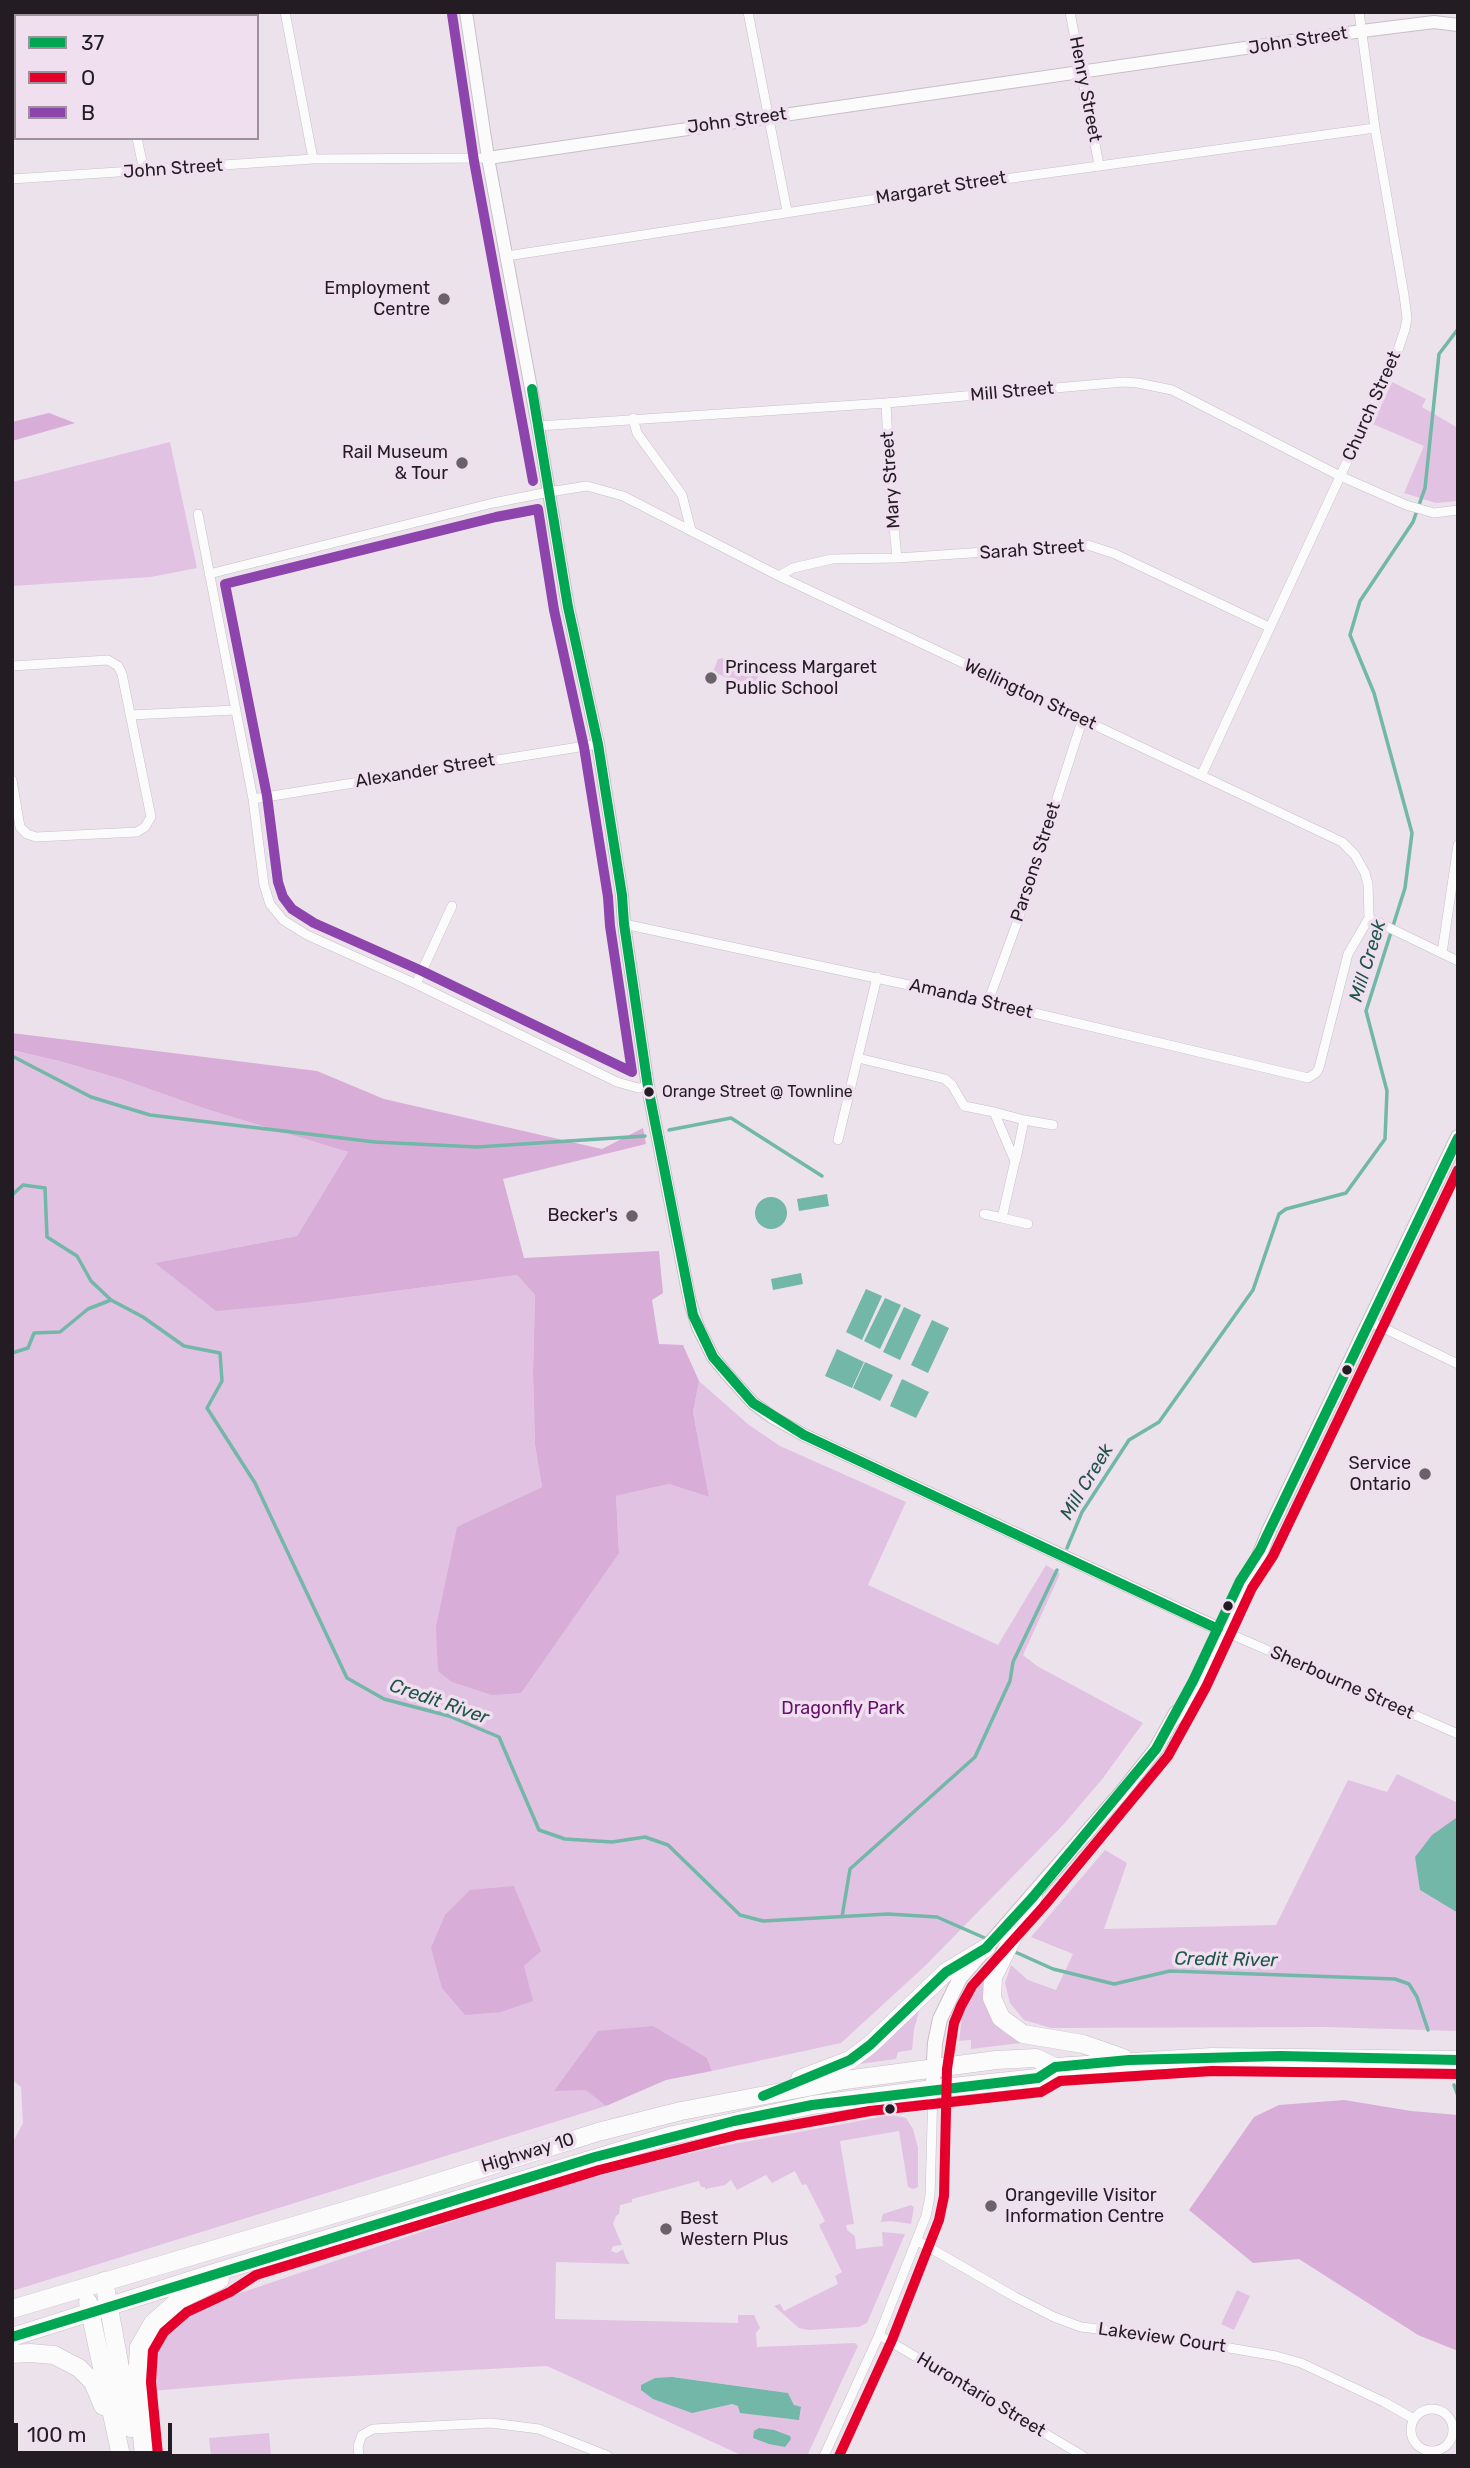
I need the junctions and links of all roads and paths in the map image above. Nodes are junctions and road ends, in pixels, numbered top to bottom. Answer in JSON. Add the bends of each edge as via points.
{"nodes":[{"id":1,"x":285,"y":12,"type":"edge"},
{"id":2,"x":466,"y":12,"type":"edge"},
{"id":3,"x":748,"y":12,"type":"edge"},
{"id":4,"x":1070,"y":12,"type":"edge"},
{"id":5,"x":1359,"y":12,"type":"edge"},
{"id":6,"x":1458,"y":25,"type":"edge"},
{"id":7,"x":1362,"y":32,"type":"junction"},
{"id":8,"x":1082,"y":73,"type":"junction"},
{"id":9,"x":767,"y":117,"type":"junction"},
{"id":10,"x":1375,"y":128,"type":"junction"},
{"id":11,"x":137,"y":140,"type":"edge"},
{"id":12,"x":488,"y":158,"type":"junction"},
{"id":13,"x":313,"y":159,"type":"junction"},
{"id":14,"x":1099,"y":165,"type":"junction"},
{"id":15,"x":144,"y":172,"type":"junction"},
{"id":16,"x":12,"y":179,"type":"edge"},
{"id":17,"x":787,"y":211,"type":"junction"},
{"id":18,"x":508,"y":256,"type":"junction"},
{"id":19,"x":886,"y":403,"type":"junction"},
{"id":20,"x":633,"y":418,"type":"junction"},
{"id":21,"x":538,"y":426,"type":"junction"},
{"id":22,"x":1340,"y":476,"type":"junction"},
{"id":23,"x":549,"y":492,"type":"junction"},
{"id":24,"x":1458,"y":510,"type":"edge"},
{"id":25,"x":198,"y":514,"type":"dead end"},
{"id":26,"x":691,"y":530,"type":"junction"},
{"id":27,"x":897,"y":558,"type":"junction"},
{"id":28,"x":209,"y":574,"type":"junction"},
{"id":29,"x":779,"y":576,"type":"junction"},
{"id":30,"x":1269,"y":627,"type":"junction"},
{"id":31,"x":12,"y":666,"type":"edge"},
{"id":32,"x":236,"y":710,"type":"junction"},
{"id":33,"x":130,"y":715,"type":"junction"},
{"id":34,"x":1082,"y":721,"type":"junction"},
{"id":35,"x":598,"y":744,"type":"junction"},
{"id":36,"x":1202,"y":774,"type":"junction"},
{"id":37,"x":12,"y":780,"type":"edge"},
{"id":38,"x":253,"y":799,"type":"junction"},
{"id":39,"x":1458,"y":845,"type":"edge"},
{"id":40,"x":452,"y":906,"type":"dead end"},
{"id":41,"x":1369,"y":918,"type":"junction"},
{"id":42,"x":624,"y":924,"type":"junction"},
{"id":43,"x":1442,"y":953,"type":"junction"},
{"id":44,"x":1458,"y":961,"type":"edge"},
{"id":45,"x":877,"y":977,"type":"junction"},
{"id":46,"x":416,"y":984,"type":"junction"},
{"id":47,"x":988,"y":1002,"type":"junction"},
{"id":48,"x":858,"y":1058,"type":"junction"},
{"id":49,"x":648,"y":1087,"type":"junction"},
{"id":50,"x":995,"y":1112,"type":"junction"},
{"id":51,"x":1024,"y":1120,"type":"junction"},
{"id":52,"x":1053,"y":1125,"type":"dead end"},
{"id":53,"x":1458,"y":1138,"type":"edge"},
{"id":54,"x":838,"y":1140,"type":"dead end"},
{"id":55,"x":1015,"y":1161,"type":"junction"},
{"id":56,"x":984,"y":1214,"type":"dead end"},
{"id":57,"x":1002,"y":1218,"type":"junction"},
{"id":58,"x":1028,"y":1224,"type":"dead end"},
{"id":59,"x":1369,"y":1321,"type":"junction"},
{"id":60,"x":1458,"y":1364,"type":"edge"},
{"id":61,"x":1222,"y":1630,"type":"junction"},
{"id":62,"x":1458,"y":1734,"type":"edge"},
{"id":63,"x":1032,"y":1897,"type":"joint"},
{"id":64,"x":1000,"y":1945,"type":"junction"},
{"id":65,"x":1129,"y":2060,"type":"junction"},
{"id":66,"x":1458,"y":2060,"type":"edge"},
{"id":67,"x":1055,"y":2067,"type":"junction"},
{"id":68,"x":933,"y":2068,"type":"junction"},
{"id":69,"x":933,"y":2089,"type":"junction"},
{"id":70,"x":762,"y":2096,"type":"junction"},
{"id":71,"x":918,"y":2241,"type":"junction"},
{"id":72,"x":250,"y":2262,"type":"junction"},
{"id":73,"x":104,"y":2281,"type":"junction"},
{"id":74,"x":85,"y":2287,"type":"junction"},
{"id":75,"x":110,"y":2307,"type":"junction"},
{"id":76,"x":12,"y":2309,"type":"edge"},
{"id":77,"x":91,"y":2312,"type":"junction"},
{"id":78,"x":879,"y":2335,"type":"junction"},
{"id":79,"x":12,"y":2337,"type":"edge"},
{"id":80,"x":12,"y":2354,"type":"edge"},
{"id":81,"x":1414,"y":2419,"type":"junction"},
{"id":82,"x":113,"y":2456,"type":"edge"},
{"id":83,"x":121,"y":2456,"type":"edge"},
{"id":84,"x":135,"y":2456,"type":"edge"},
{"id":85,"x":144,"y":2456,"type":"edge"},
{"id":86,"x":359,"y":2456,"type":"edge"},
{"id":87,"x":608,"y":2456,"type":"edge"},
{"id":88,"x":824,"y":2456,"type":"edge"},
{"id":89,"x":1083,"y":2456,"type":"edge"}],
"edges":[{"from":1,"to":13,"type":"street"},
{"from":2,"to":12,"type":"main road"},
{"from":3,"to":9,"type":"street"},
{"from":4,"to":8,"type":"street","name":"Henry Street"},
{"from":5,"to":7,"type":"street","name":"Church Street"},
{"from":6,"to":7,"type":"main road","name":"John Street","via":[[1434,22]]},
{"from":7,"to":8,"type":"main road","name":"John Street"},
{"from":7,"to":10,"type":"street","name":"Church Street"},
{"from":8,"to":9,"type":"main road","name":"John Street"},
{"from":8,"to":14,"type":"street","name":"Henry Street"},
{"from":9,"to":12,"type":"main road","name":"John Street"},
{"from":9,"to":17,"type":"street"},
{"from":10,"to":14,"type":"street","name":"Margaret Street"},
{"from":10,"to":22,"type":"street","name":"Church Street","via":[[1406,318],[1396,356]]},
{"from":11,"to":15,"type":"street"},
{"from":12,"to":13,"type":"street","name":"John Street"},
{"from":12,"to":18,"type":"main road"},
{"from":13,"to":15,"type":"street","name":"John Street"},
{"from":14,"to":17,"type":"street","name":"Margaret Street"},
{"from":15,"to":16,"type":"street","name":"John Street"},
{"from":17,"to":18,"type":"street","name":"Margaret Street"},
{"from":18,"to":21,"type":"main road"},
{"from":19,"to":20,"type":"street","name":"Mill Street"},
{"from":19,"to":22,"type":"street","name":"Mill Street","via":[[1123,382],[1155,385]]},
{"from":19,"to":27,"type":"street","name":"Mary Street"},
{"from":20,"to":21,"type":"street","name":"Mill Street"},
{"from":20,"to":26,"type":"street","via":[[637,433],[682,495]]},
{"from":21,"to":23,"type":"main road"},
{"from":22,"to":24,"type":"street","name":"Mill Street","via":[[1427,512]]},
{"from":22,"to":30,"type":"street","name":"Church Street"},
{"from":23,"to":26,"type":"street","name":"Wellington Street","via":[[587,486],[624,496]]},
{"from":23,"to":28,"type":"street","name":"Wellington Street"},
{"from":23,"to":35,"type":"main road"},
{"from":25,"to":28,"type":"street"},
{"from":26,"to":29,"type":"street","name":"Wellington Street"},
{"from":27,"to":29,"type":"street","name":"Sarah Street","via":[[832,559]]},
{"from":27,"to":30,"type":"street","name":"Sarah Street","via":[[1094,546]]},
{"from":28,"to":32,"type":"street"},
{"from":29,"to":34,"type":"street","name":"Wellington Street"},
{"from":30,"to":36,"type":"street","name":"Church Street"},
{"from":31,"to":33,"type":"street","via":[[108,660],[122,674]]},
{"from":32,"to":33,"type":"street"},
{"from":32,"to":38,"type":"street"},
{"from":33,"to":37,"type":"street","via":[[151,817],[137,832],[27,834],[20,827]]},
{"from":34,"to":36,"type":"street","name":"Wellington Street"},
{"from":34,"to":47,"type":"street","name":"Parsons Street"},
{"from":35,"to":38,"type":"street","name":"Alexander Street"},
{"from":35,"to":42,"type":"main road"},
{"from":36,"to":41,"type":"street","name":"Wellington Street","via":[[1348,847],[1366,877]]},
{"from":38,"to":46,"type":"street","via":[[267,895],[283,920]]},
{"from":39,"to":43,"type":"street"},
{"from":40,"to":46,"type":"street"},
{"from":41,"to":43,"type":"street"},
{"from":41,"to":47,"type":"street","name":"Amanda Street","via":[[1348,954],[1316,1073],[1304,1077]]},
{"from":42,"to":45,"type":"street","name":"Amanda Street"},
{"from":42,"to":49,"type":"main road"},
{"from":43,"to":44,"type":"street"},
{"from":45,"to":47,"type":"street","name":"Amanda Street"},
{"from":45,"to":48,"type":"street"},
{"from":46,"to":49,"type":"street","via":[[617,1082]]},
{"from":48,"to":50,"type":"street","via":[[944,1079],[964,1106]]},
{"from":48,"to":54,"type":"street"},
{"from":49,"to":61,"type":"main road","via":[[693,1315],[713,1357],[753,1403],[804,1435]]},
{"from":50,"to":51,"type":"street"},
{"from":50,"to":55,"type":"street"},
{"from":51,"to":52,"type":"street"},
{"from":51,"to":55,"type":"street"},
{"from":53,"to":59,"type":"main road"},
{"from":55,"to":57,"type":"street"},
{"from":56,"to":57,"type":"street"},
{"from":57,"to":58,"type":"street"},
{"from":59,"to":60,"type":"street"},
{"from":59,"to":61,"type":"main road","via":[[1260,1550],[1240,1581]]},
{"from":61,"to":62,"type":"street","name":"Sherbourne Street"},
{"from":61,"to":63,"type":"main road","via":[[1156,1749]]},
{"from":63,"to":64,"type":"highway"},
{"from":64,"to":65,"type":"highway","via":[[992,1998],[1001,2018],[1023,2034],[1083,2044]]},
{"from":64,"to":68,"type":"main road","via":[[960,1978],[948,2000],[940,2019]]},
{"from":64,"to":70,"type":"highway","via":[[946,1972],[850,2060]]},
{"from":65,"to":66,"type":"highway","name":"Highway 10","via":[[1280,2056]]},
{"from":65,"to":67,"type":"highway","name":"Highway 10"},
{"from":67,"to":68,"type":"highway","name":"Highway 10","via":[[1037,2058]]},
{"from":67,"to":69,"type":"highway","name":"Highway 10","via":[[1038,2078]]},
{"from":68,"to":69,"type":"main road"},
{"from":68,"to":70,"type":"highway","name":"Highway 10"},
{"from":69,"to":71,"type":"street","via":[[930,2196]]},
{"from":69,"to":72,"type":"highway","name":"Highway 10","via":[[812,2105],[669,2136]]},
{"from":70,"to":73,"type":"highway","name":"Highway 10","via":[[598,2132]]},
{"from":71,"to":78,"type":"street"},
{"from":71,"to":81,"type":"street","name":"Lakeview Court","via":[[1072,2324],[1276,2356],[1301,2363]]},
{"from":72,"to":75,"type":"highway","name":"Highway 10"},
{"from":72,"to":85,"type":"highway","via":[[180,2300],[153,2323],[139,2347],[136,2382]]},
{"from":73,"to":74,"type":"highway","name":"Highway 10"},
{"from":73,"to":75,"type":"highway"},
{"from":74,"to":76,"type":"highway","name":"Highway 10"},
{"from":74,"to":77,"type":"highway"},
{"from":75,"to":77,"type":"highway","name":"Highway 10"},
{"from":75,"to":84,"type":"highway"},
{"from":77,"to":79,"type":"highway","name":"Highway 10"},
{"from":77,"to":83,"type":"highway"},
{"from":78,"to":88,"type":"street"},
{"from":78,"to":89,"type":"street","name":"Hurontario Street"},
{"from":80,"to":82,"type":"highway","via":[[54,2355],[79,2368],[93,2382],[102,2398]]},
{"from":81,"to":81,"type":"street","via":[[1411,2434],[1419,2447],[1439,2450],[1450,2441],[1453,2428],[1442,2411],[1427,2409]]},
{"from":86,"to":87,"type":"street","via":[[362,2435],[373,2429],[491,2423],[538,2429]]}]}
